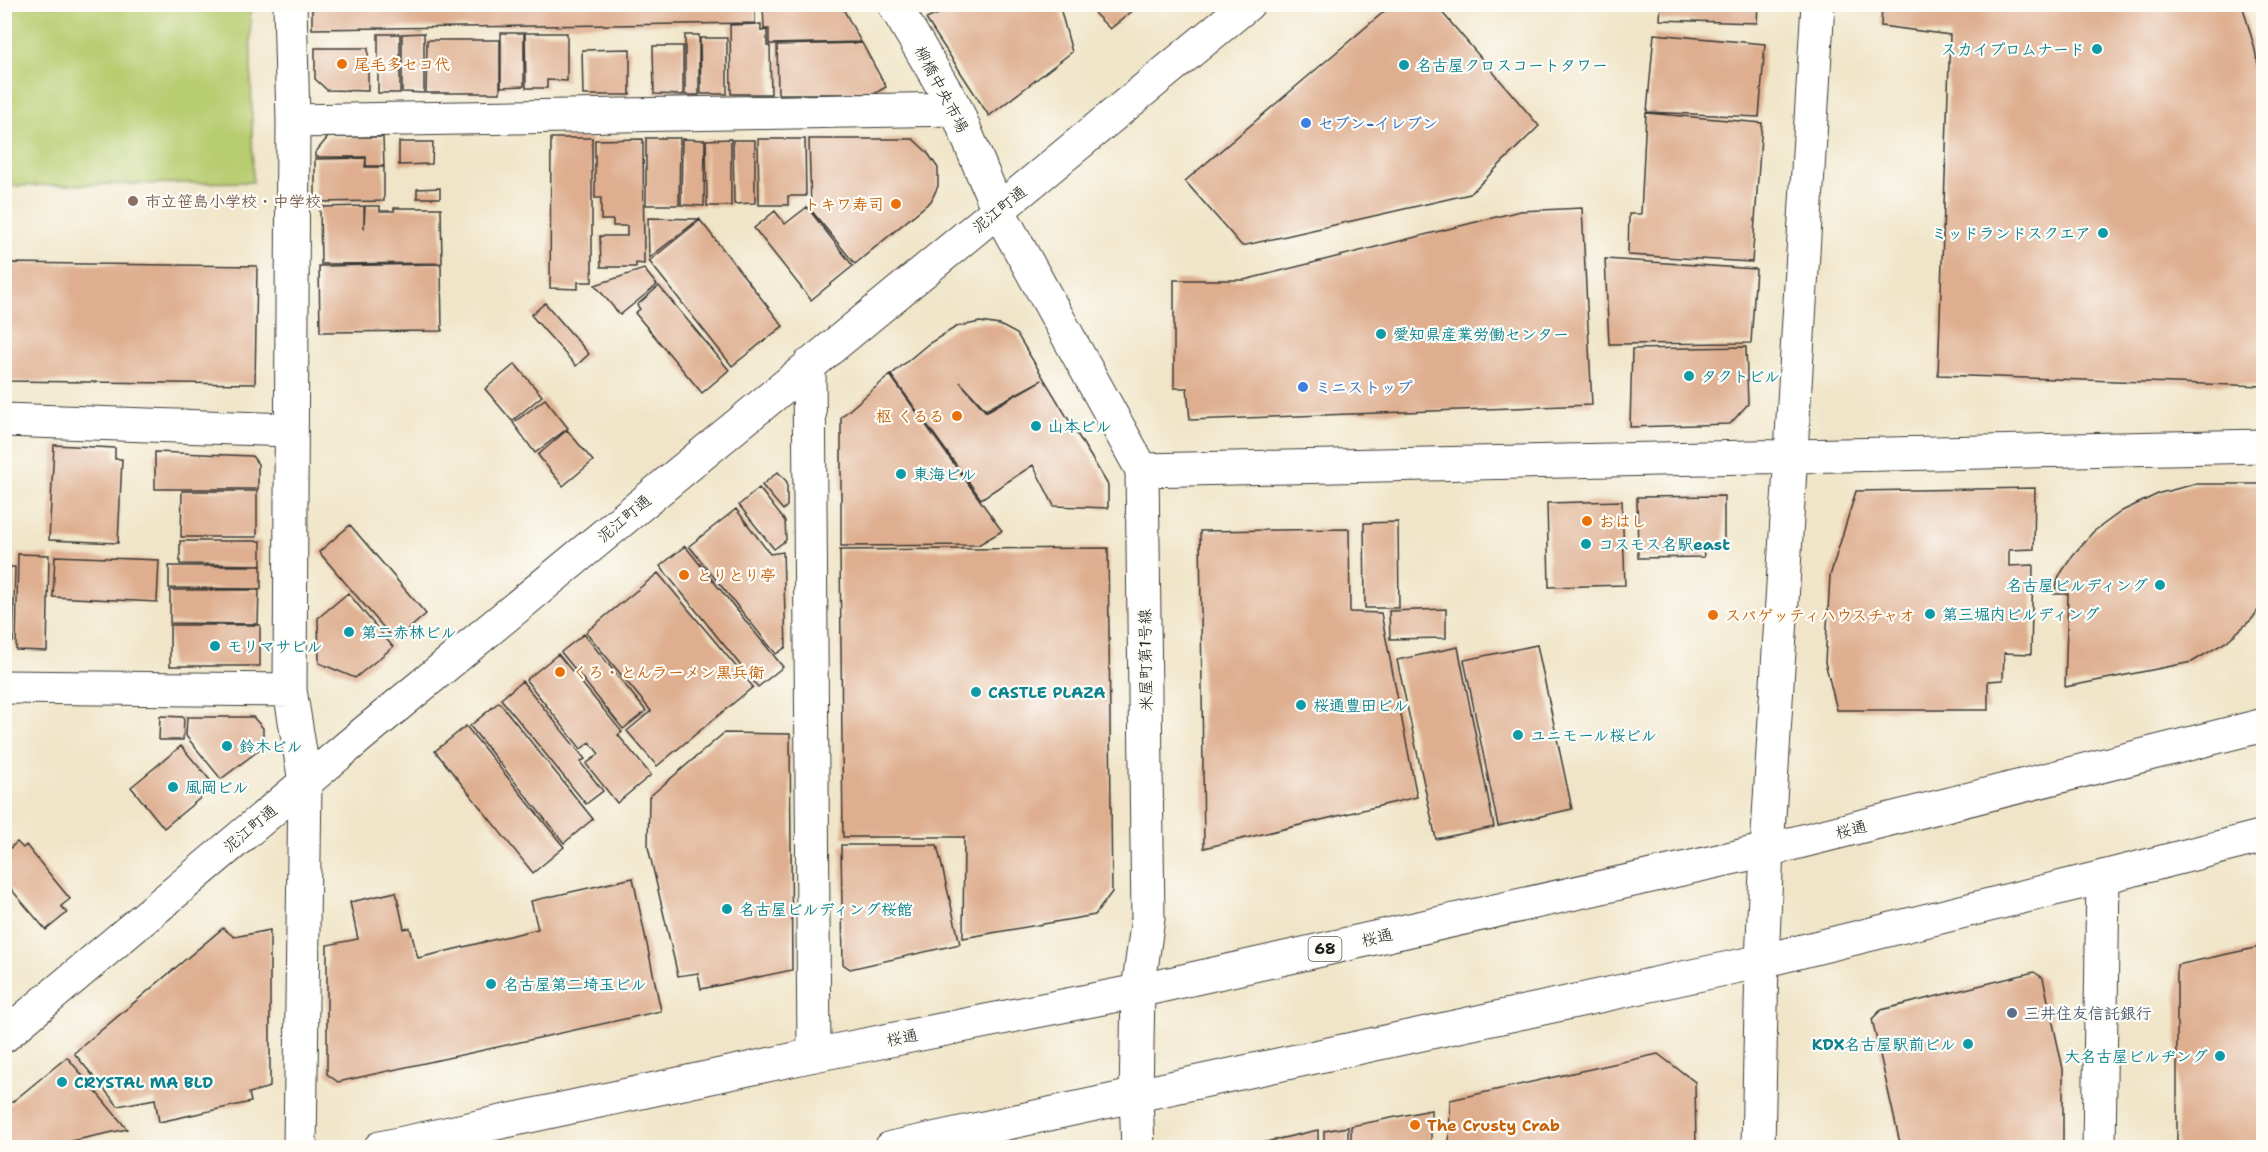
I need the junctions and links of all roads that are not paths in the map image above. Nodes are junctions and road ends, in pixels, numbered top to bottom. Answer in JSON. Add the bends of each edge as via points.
{"nodes":[{"id":1,"x":290,"y":4,"type":"edge"},
{"id":2,"x":894,"y":4,"type":"edge"},
{"id":3,"x":1248,"y":4,"type":"edge"},
{"id":4,"x":1818,"y":4,"type":"edge"},
{"id":5,"x":956,"y":109,"type":"junction"},
{"id":6,"x":293,"y":121,"type":"junction"},
{"id":7,"x":998,"y":210,"type":"junction"},
{"id":8,"x":809,"y":364,"type":"junction"},
{"id":9,"x":4,"y":420,"type":"edge"},
{"id":10,"x":291,"y":430,"type":"junction"},
{"id":11,"x":2264,"y":446,"type":"edge"},
{"id":12,"x":1791,"y":456,"type":"junction"},
{"id":13,"x":1142,"y":470,"type":"junction"},
{"id":14,"x":4,"y":687,"type":"edge"},
{"id":15,"x":290,"y":690,"type":"junction"},
{"id":16,"x":2264,"y":725,"type":"edge"},
{"id":17,"x":305,"y":782,"type":"junction"},
{"id":18,"x":2264,"y":836,"type":"edge"},
{"id":19,"x":1767,"y":850,"type":"junction"},
{"id":20,"x":2103,"y":877,"type":"junction"},
{"id":21,"x":1762,"y":961,"type":"junction"},
{"id":22,"x":1138,"y":991,"type":"junction"},
{"id":23,"x":4,"y":1036,"type":"edge"},
{"id":24,"x":814,"y":1055,"type":"junction"},
{"id":25,"x":1136,"y":1096,"type":"junction"},
{"id":26,"x":300,"y":1148,"type":"edge"},
{"id":27,"x":380,"y":1148,"type":"edge"},
{"id":28,"x":891,"y":1148,"type":"edge"},
{"id":29,"x":1138,"y":1148,"type":"edge"},
{"id":30,"x":1758,"y":1148,"type":"edge"},
{"id":31,"x":2100,"y":1148,"type":"edge"}],
"edges":[{"from":1,"to":6,"type":"street"},
{"from":2,"to":5,"type":"street","name":"柳橋中央市場"},
{"from":3,"to":7,"type":"street","name":"泥江町通"},
{"from":4,"to":12,"type":"street"},
{"from":5,"to":6,"type":"street"},
{"from":5,"to":7,"type":"street","name":"柳橋中央市場"},
{"from":6,"to":10,"type":"street"},
{"from":7,"to":8,"type":"street","name":"泥江町通"},
{"from":7,"to":13,"type":"street","name":"米屋町第1号線"},
{"from":8,"to":17,"type":"street","name":"泥江町通"},
{"from":8,"to":24,"type":"street"},
{"from":9,"to":10,"type":"street"},
{"from":10,"to":15,"type":"street"},
{"from":11,"to":12,"type":"street"},
{"from":12,"to":13,"type":"street"},
{"from":12,"to":19,"type":"street"},
{"from":13,"to":22,"type":"street","name":"米屋町第1号線","via":[[1148,918]]},
{"from":14,"to":15,"type":"street"},
{"from":15,"to":17,"type":"street"},
{"from":16,"to":19,"type":"street","name":"桜通","number":"68"},
{"from":17,"to":23,"type":"street","name":"泥江町通"},
{"from":17,"to":26,"type":"street"},
{"from":18,"to":20,"type":"street"},
{"from":19,"to":21,"type":"street"},
{"from":19,"to":22,"type":"street","name":"桜通","number":"68"},
{"from":20,"to":21,"type":"street"},
{"from":20,"to":31,"type":"street"},
{"from":21,"to":25,"type":"street"},
{"from":21,"to":30,"type":"street"},
{"from":22,"to":24,"type":"street","name":"桜通","number":"68"},
{"from":22,"to":25,"type":"street","name":"米屋町第1号線"},
{"from":24,"to":27,"type":"street","name":"桜通","number":"68"},
{"from":25,"to":28,"type":"street"},
{"from":25,"to":29,"type":"street","name":"米屋町第1号線"}]}
